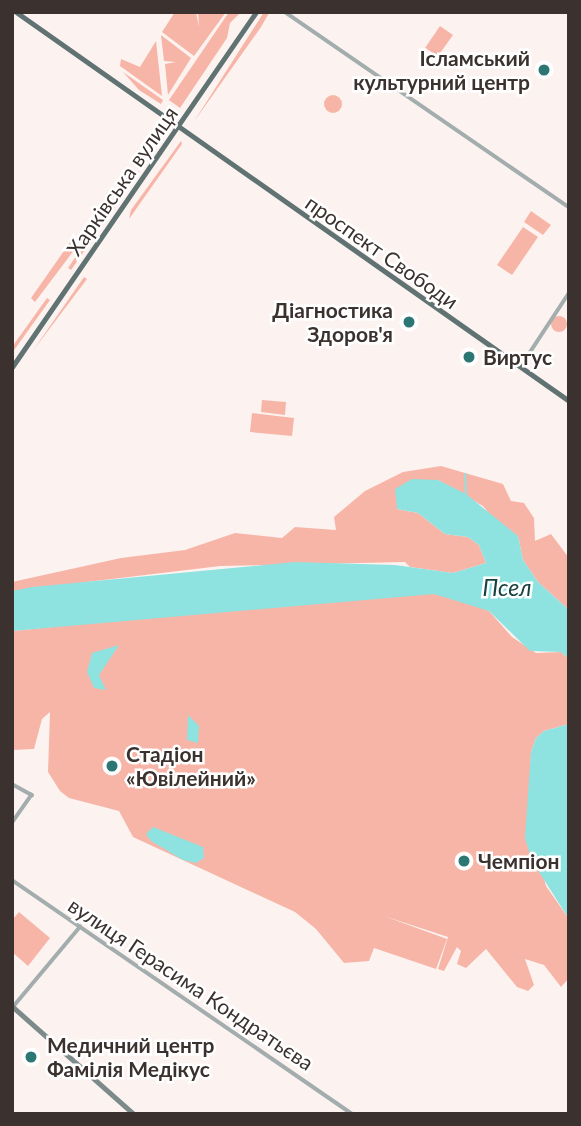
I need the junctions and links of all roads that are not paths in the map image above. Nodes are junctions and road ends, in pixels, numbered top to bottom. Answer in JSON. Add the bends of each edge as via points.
{"nodes":[{"id":1,"x":16,"y":12,"type":"edge"},
{"id":2,"x":256,"y":12,"type":"edge"},
{"id":3,"x":285,"y":12,"type":"edge"},
{"id":4,"x":179,"y":127,"type":"junction"},
{"id":5,"x":569,"y":207,"type":"edge"},
{"id":6,"x":569,"y":293,"type":"edge"},
{"id":7,"x":12,"y":368,"type":"edge"},
{"id":8,"x":520,"y":368,"type":"junction"},
{"id":9,"x":569,"y":401,"type":"edge"},
{"id":10,"x":12,"y":784,"type":"edge"},
{"id":11,"x":12,"y":824,"type":"edge"},
{"id":12,"x":12,"y":880,"type":"edge"},
{"id":13,"x":80,"y":927,"type":"junction"},
{"id":14,"x":13,"y":1007,"type":"edge"},
{"id":15,"x":134,"y":1114,"type":"edge"},
{"id":16,"x":353,"y":1114,"type":"edge"}],
"edges":[{"from":1,"to":4,"type":"main road","name":"проспект Свободи"},
{"from":2,"to":4,"type":"main road","name":"Харківська вулиця"},
{"from":3,"to":5,"type":"street"},
{"from":4,"to":7,"type":"main road","name":"Харківська вулиця"},
{"from":4,"to":8,"type":"main road","name":"проспект Свободи"},
{"from":6,"to":8,"type":"street"},
{"from":8,"to":9,"type":"main road","name":"проспект Свободи"},
{"from":10,"to":11,"type":"street","via":[[32,795]]},
{"from":12,"to":13,"type":"street","name":"вулиця Герасима Кондратьєва"},
{"from":13,"to":14,"type":"street"},
{"from":13,"to":16,"type":"street","name":"вулиця Герасима Кондратьєва"},
{"from":14,"to":15,"type":"main road"}]}
